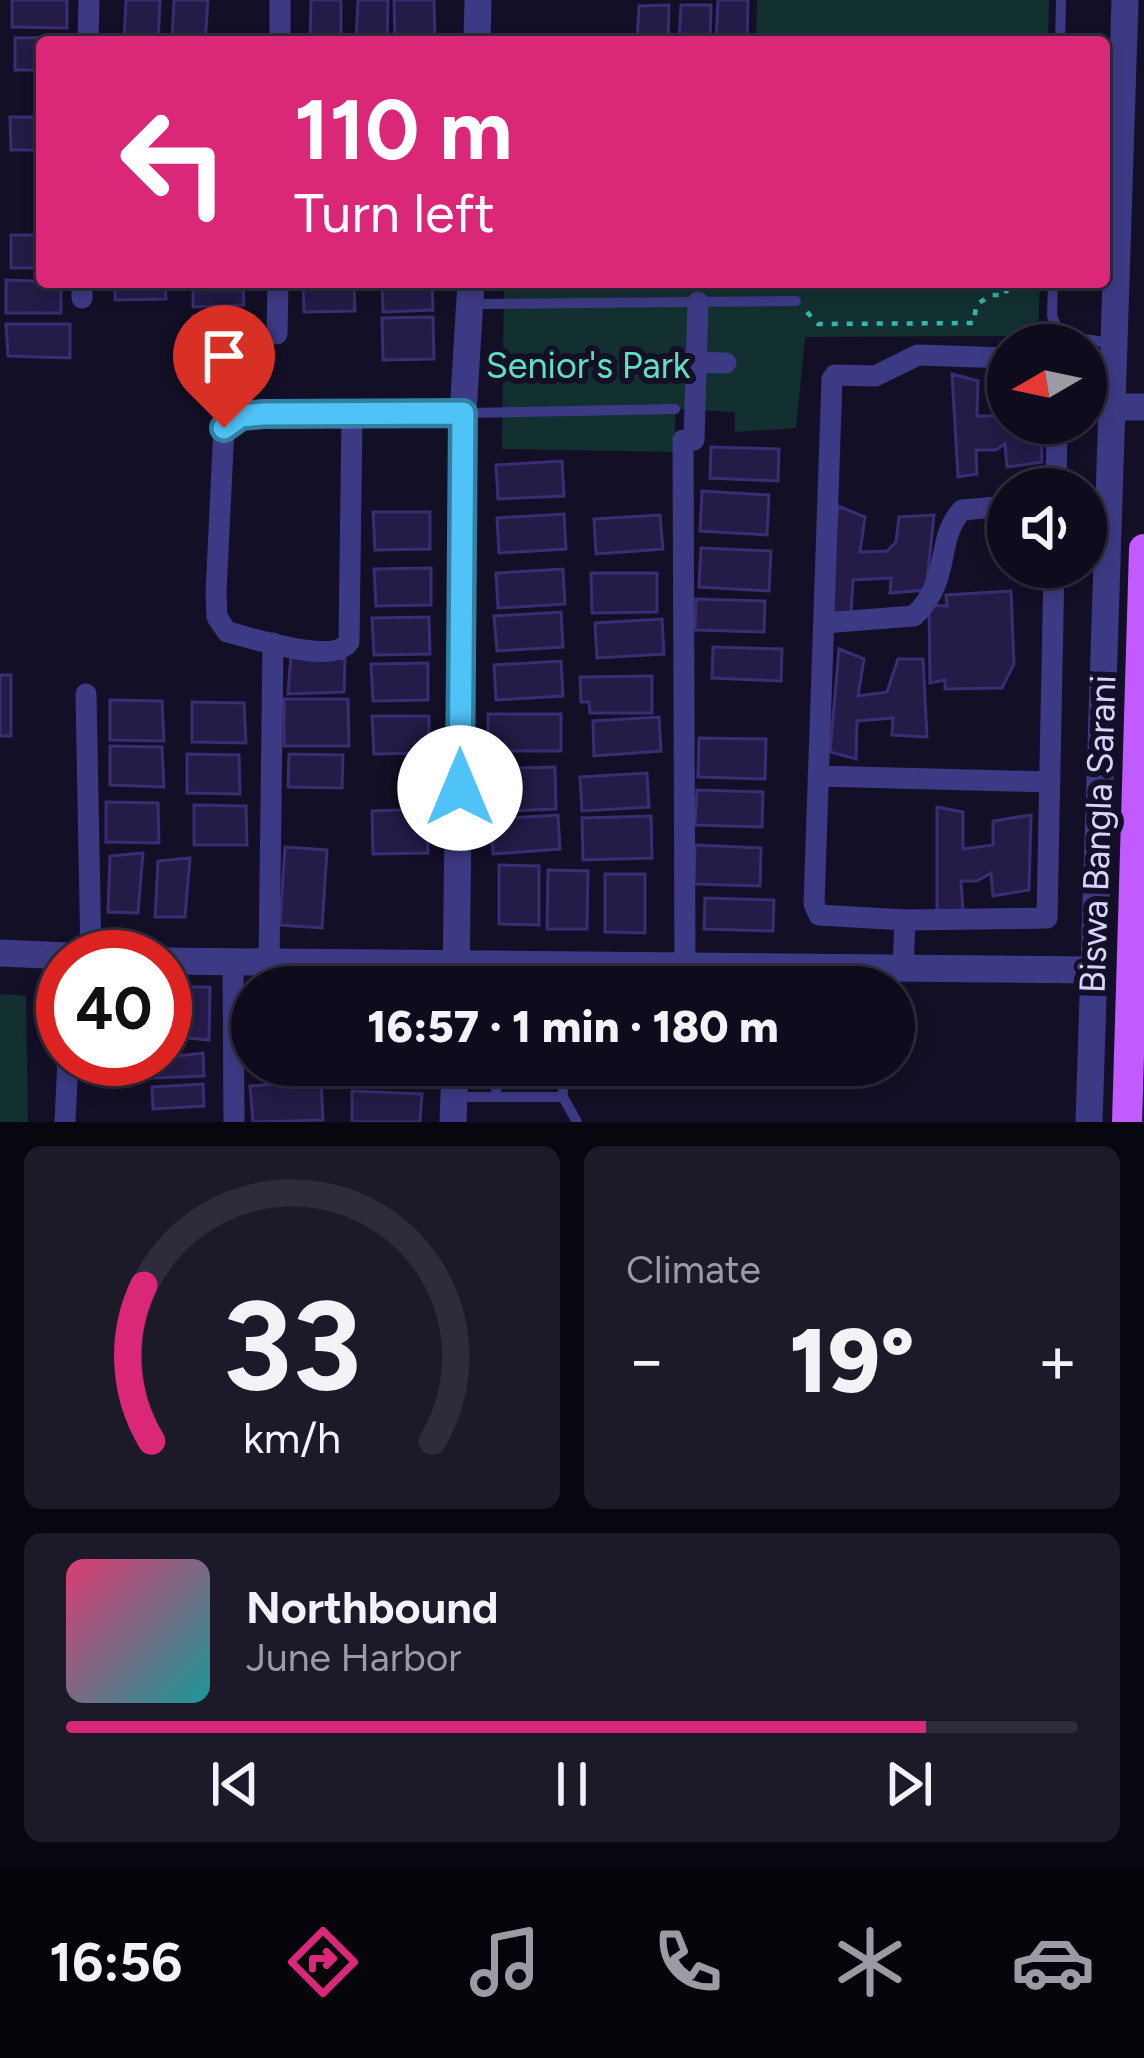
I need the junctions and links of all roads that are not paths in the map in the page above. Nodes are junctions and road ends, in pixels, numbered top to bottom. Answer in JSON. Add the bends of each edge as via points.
{"nodes":[{"id":1,"x":89,"y":0,"type":"edge"},
{"id":2,"x":280,"y":0,"type":"edge"},
{"id":3,"x":478,"y":0,"type":"edge"},
{"id":4,"x":1061,"y":0,"type":"edge"},
{"id":5,"x":1125,"y":0,"type":"edge"},
{"id":6,"x":88,"y":36,"type":"edge"},
{"id":7,"x":280,"y":36,"type":"edge"},
{"id":8,"x":477,"y":36,"type":"edge"},
{"id":9,"x":1060,"y":36,"type":"edge"},
{"id":10,"x":1133,"y":49,"type":"edge"},
{"id":11,"x":278,"y":288,"type":"edge"},
{"id":12,"x":1053,"y":288,"type":"edge"},
{"id":13,"x":470,"y":293,"type":"edge"},
{"id":14,"x":796,"y":301,"type":"road end"},
{"id":15,"x":698,"y":302,"type":"junction"},
{"id":16,"x":277,"y":334,"type":"dead end"},
{"id":17,"x":1114,"y":344,"type":"junction"},
{"id":18,"x":987,"y":358,"type":"edge"},
{"id":19,"x":697,"y":362,"type":"junction"},
{"id":20,"x":726,"y":363,"type":"dead end"},
{"id":21,"x":1113,"y":407,"type":"junction"},
{"id":22,"x":1144,"y":407,"type":"edge"},
{"id":23,"x":674,"y":409,"type":"dead end"},
{"id":24,"x":463,"y":413,"type":"junction"},
{"id":25,"x":352,"y":414,"type":"junction"},
{"id":26,"x":987,"y":508,"type":"edge"},
{"id":27,"x":1144,"y":549,"type":"edge"},
{"id":28,"x":1054,"y":588,"type":"edge"},
{"id":29,"x":824,"y":623,"type":"junction"},
{"id":30,"x":273,"y":643,"type":"junction"},
{"id":31,"x":86,"y":694,"type":"dead end"},
{"id":32,"x":818,"y":776,"type":"junction"},
{"id":33,"x":1050,"y":782,"type":"junction"},
{"id":34,"x":905,"y":920,"type":"junction"},
{"id":35,"x":81,"y":930,"type":"edge"},
{"id":36,"x":0,"y":953,"type":"edge"},
{"id":37,"x":36,"y":954,"type":"edge"},
{"id":38,"x":192,"y":962,"type":"edge"},
{"id":39,"x":269,"y":963,"type":"junction"},
{"id":40,"x":233,"y":964,"type":"junction"},
{"id":41,"x":316,"y":966,"type":"edge"},
{"id":42,"x":457,"y":966,"type":"edge"},
{"id":43,"x":685,"y":966,"type":"edge"},
{"id":44,"x":903,"y":966,"type":"edge"},
{"id":45,"x":915,"y":969,"type":"edge"},
{"id":46,"x":1094,"y":970,"type":"junction"},
{"id":47,"x":67,"y":1086,"type":"edge"},
{"id":48,"x":496,"y":1086,"type":"edge"},
{"id":49,"x":562,"y":1086,"type":"edge"},
{"id":50,"x":496,"y":1097,"type":"junction"},
{"id":51,"x":562,"y":1097,"type":"junction"},
{"id":52,"x":454,"y":1110,"type":"edge"},
{"id":53,"x":65,"y":1122,"type":"edge"},
{"id":54,"x":234,"y":1122,"type":"edge"},
{"id":55,"x":577,"y":1122,"type":"edge"},
{"id":56,"x":1089,"y":1122,"type":"edge"},
{"id":57,"x":1127,"y":1122,"type":"edge"}],
"edges":[{"from":1,"to":6,"type":"street"},
{"from":2,"to":7,"type":"street"},
{"from":3,"to":8,"type":"street"},
{"from":4,"to":9,"type":"lane"},
{"from":5,"to":10,"type":"street"},
{"from":10,"to":17,"type":"street"},
{"from":11,"to":16,"type":"street"},
{"from":12,"to":17,"type":"lane","via":[[1060,334]]},
{"from":13,"to":15,"type":"lane"},
{"from":13,"to":24,"type":"street"},
{"from":14,"to":15,"type":"lane"},
{"from":15,"to":19,"type":"street"},
{"from":17,"to":21,"type":"street"},
{"from":18,"to":29,"type":"street","via":[[918,356],[875,376],[833,376]]},
{"from":19,"to":20,"type":"street"},
{"from":19,"to":43,"type":"street","via":[[694,440],[683,440]]},
{"from":21,"to":22,"type":"street"},
{"from":21,"to":46,"type":"street"},
{"from":23,"to":24,"type":"lane"},
{"from":24,"to":25,"type":"street"},
{"from":24,"to":42,"type":"street"},
{"from":25,"to":30,"type":"street","via":[[350,643],[338,654]]},
{"from":25,"to":30,"type":"street","via":[[241,416],[224,428],[217,616],[227,632]]},
{"from":26,"to":29,"type":"street","via":[[962,510],[951,523],[937,587],[914,616]]},
{"from":27,"to":57,"type":"main road","name":"Biswa Bangla Sarani"},
{"from":28,"to":33,"type":"street"},
{"from":29,"to":32,"type":"street"},
{"from":30,"to":39,"type":"street"},
{"from":31,"to":35,"type":"street"},
{"from":32,"to":33,"type":"street"},
{"from":32,"to":34,"type":"street","via":[[815,910]]},
{"from":33,"to":34,"type":"street","via":[[1047,918]]},
{"from":34,"to":44,"type":"street"},
{"from":36,"to":37,"type":"street"},
{"from":38,"to":40,"type":"street"},
{"from":39,"to":40,"type":"street"},
{"from":39,"to":41,"type":"street"},
{"from":40,"to":54,"type":"street"},
{"from":45,"to":46,"type":"street"},
{"from":46,"to":56,"type":"street"},
{"from":47,"to":53,"type":"street"},
{"from":48,"to":50,"type":"lane"},
{"from":49,"to":51,"type":"lane"},
{"from":50,"to":51,"type":"lane"},
{"from":50,"to":52,"type":"lane"},
{"from":51,"to":55,"type":"lane"}]}
